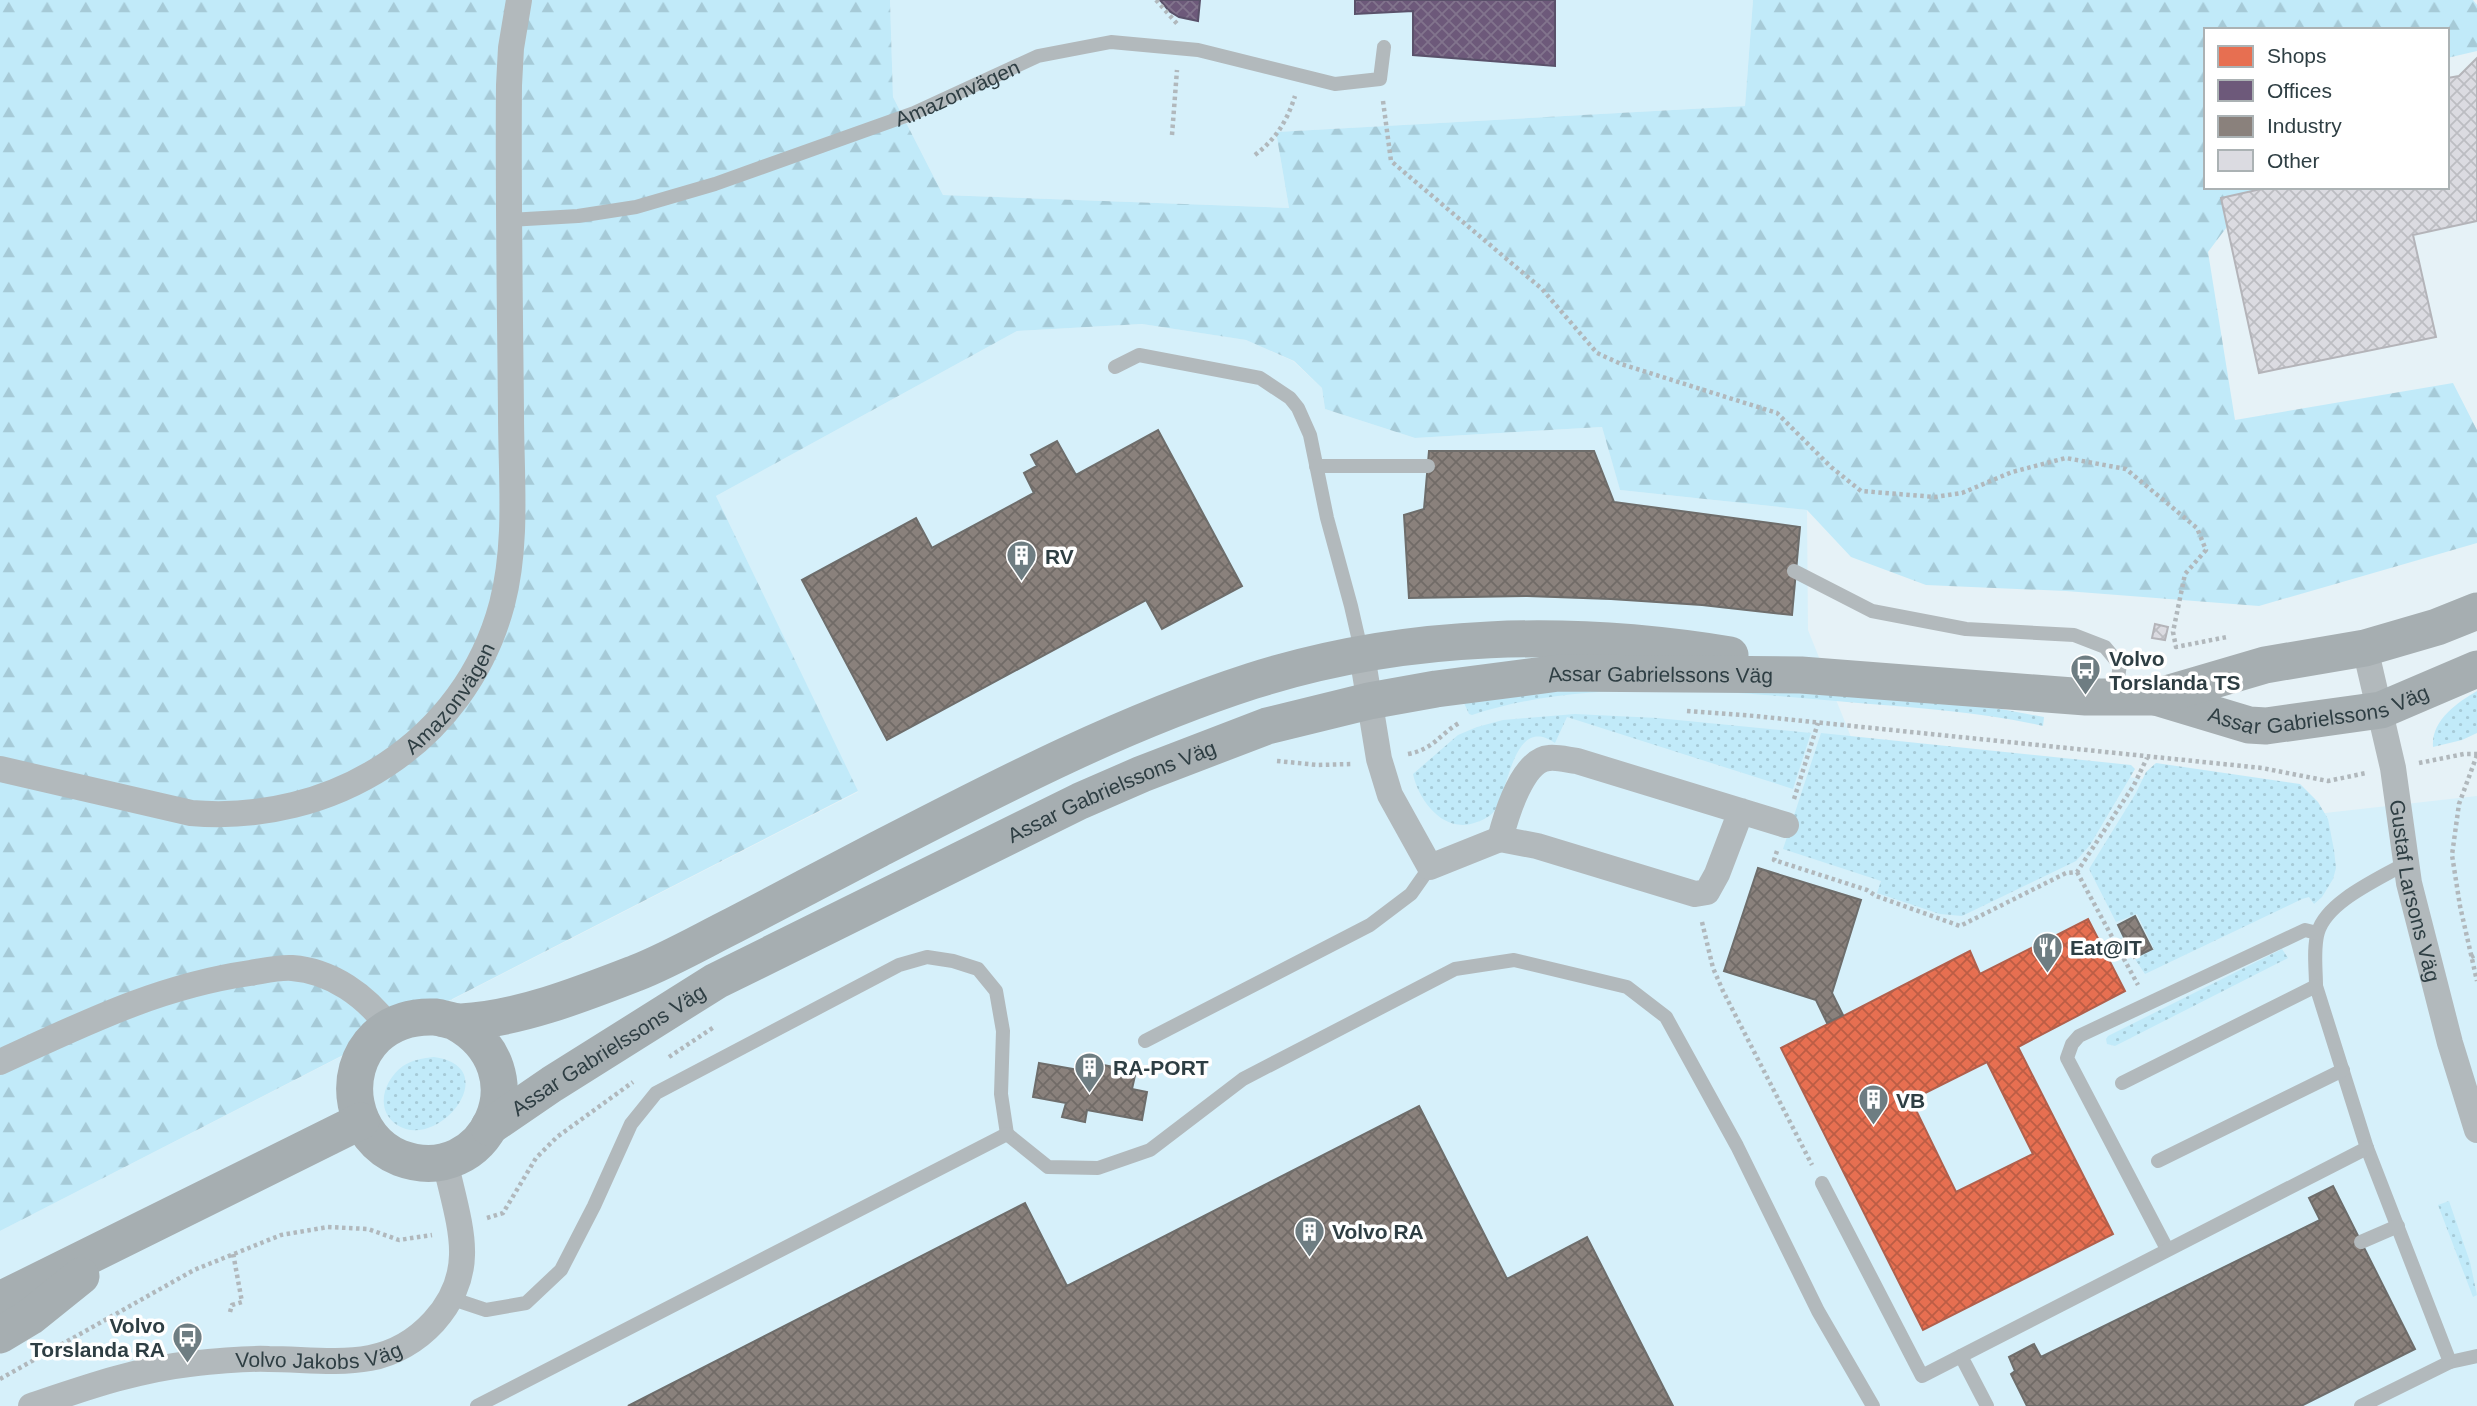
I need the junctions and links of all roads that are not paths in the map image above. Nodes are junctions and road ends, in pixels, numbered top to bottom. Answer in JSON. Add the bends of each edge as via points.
{"nodes":[{"id":1,"x":519,"y":0,"type":"edge"},
{"id":2,"x":1384,"y":47,"type":"dead end"},
{"id":3,"x":509,"y":220,"type":"junction"},
{"id":4,"x":1115,"y":366,"type":"dead end"},
{"id":5,"x":1317,"y":466,"type":"junction"},
{"id":6,"x":1428,"y":466,"type":"dead end"},
{"id":7,"x":1794,"y":571,"type":"dead end"},
{"id":8,"x":2477,"y":611,"type":"edge"},
{"id":9,"x":2365,"y":648,"type":"junction"},
{"id":10,"x":1362,"y":655,"type":"junction"},
{"id":11,"x":2477,"y":669,"type":"edge"},
{"id":12,"x":1801,"y":675,"type":"junction"},
{"id":13,"x":2115,"y":697,"type":"junction"},
{"id":14,"x":2156,"y":697,"type":"junction"},
{"id":15,"x":1368,"y":701,"type":"junction"},
{"id":16,"x":2381,"y":710,"type":"junction"},
{"id":17,"x":0,"y":769,"type":"edge"},
{"id":18,"x":1741,"y":811,"type":"junction"},
{"id":19,"x":1786,"y":825,"type":"road end"},
{"id":20,"x":1500,"y":839,"type":"junction"},
{"id":21,"x":2406,"y":863,"type":"junction"},
{"id":22,"x":1430,"y":867,"type":"junction"},
{"id":23,"x":2317,"y":933,"type":"junction"},
{"id":24,"x":2316,"y":986,"type":"junction"},
{"id":25,"x":455,"y":1022,"type":"junction"},
{"id":26,"x":388,"y":1027,"type":"junction"},
{"id":27,"x":1144,"y":1041,"type":"dead end"},
{"id":28,"x":0,"y":1062,"type":"edge"},
{"id":29,"x":2343,"y":1070,"type":"junction"},
{"id":30,"x":2122,"y":1083,"type":"dead end"},
{"id":31,"x":361,"y":1121,"type":"junction"},
{"id":32,"x":489,"y":1127,"type":"junction"},
{"id":33,"x":2477,"y":1130,"type":"edge"},
{"id":34,"x":1007,"y":1134,"type":"junction"},
{"id":35,"x":2367,"y":1148,"type":"junction"},
{"id":36,"x":445,"y":1161,"type":"junction"},
{"id":37,"x":2158,"y":1161,"type":"dead end"},
{"id":38,"x":1822,"y":1183,"type":"road end"},
{"id":39,"x":2398,"y":1226,"type":"junction"},
{"id":40,"x":141,"y":1228,"type":"junction"},
{"id":41,"x":2361,"y":1242,"type":"dead end"},
{"id":42,"x":2167,"y":1249,"type":"junction"},
{"id":43,"x":450,"y":1298,"type":"junction"},
{"id":44,"x":0,"y":1300,"type":"edge"},
{"id":45,"x":0,"y":1335,"type":"edge"},
{"id":46,"x":1961,"y":1356,"type":"junction"},
{"id":47,"x":2477,"y":1356,"type":"edge"},
{"id":48,"x":2450,"y":1362,"type":"junction"},
{"id":49,"x":31,"y":1406,"type":"edge"},
{"id":50,"x":477,"y":1406,"type":"edge"},
{"id":51,"x":1873,"y":1406,"type":"edge"},
{"id":52,"x":1987,"y":1406,"type":"edge"},
{"id":53,"x":2361,"y":1406,"type":"edge"}],
"edges":[{"from":1,"to":3,"type":"street","name":"Amazonvägen","via":[[509,85]]},
{"from":2,"to":3,"type":"lane","name":"Amazonvägen","via":[[1380,79],[1335,84],[1198,50],[1111,42],[1038,56],[914,113],[715,184],[636,207]]},
{"from":3,"to":17,"type":"street","name":"Amazonvägen","via":[[512,537],[508,579],[492,634],[476,666],[425,733],[384,766],[334,794],[248,814],[175,811]]},
{"from":4,"to":5,"type":"lane","via":[[1139,355],[1260,378],[1298,408]]},
{"from":5,"to":6,"type":"lane"},
{"from":5,"to":10,"type":"lane"},
{"from":7,"to":13,"type":"lane","via":[[1872,611],[1966,629],[2074,635],[2105,648],[2120,665]]},
{"from":8,"to":9,"type":"street","name":"Assar Gabrielssons Väg"},
{"from":9,"to":14,"type":"street","name":"Assar Gabrielssons Väg","via":[[2265,664]]},
{"from":9,"to":16,"type":"street","name":"Gustaf Larsons Väg"},
{"from":10,"to":12,"type":"street","name":"Assar Gabrielssons Väg","via":[[1441,642],[1558,638],[1656,643],[1729,655]]},
{"from":10,"to":15,"type":"street"},
{"from":10,"to":25,"type":"street","name":"Assar Gabrielssons Väg","via":[[1254,681],[1127,728],[1030,771],[639,972],[512,1017]]},
{"from":11,"to":16,"type":"street","name":"Assar Gabrielssons Väg"},
{"from":12,"to":13,"type":"street","name":"Assar Gabrielssons Väg"},
{"from":12,"to":15,"type":"street","name":"Assar Gabrielssons Väg","via":[[1559,673]]},
{"from":13,"to":14,"type":"street","name":"Assar Gabrielssons Väg"},
{"from":14,"to":16,"type":"street","name":"Assar Gabrielssons Väg","via":[[2266,726]]},
{"from":15,"to":22,"type":"street","via":[[1390,795]]},
{"from":15,"to":32,"type":"street","name":"Assar Gabrielssons Väg","via":[[1267,726],[1080,801],[716,982]]},
{"from":16,"to":21,"type":"street","name":"Gustaf Larsons Väg"},
{"from":18,"to":19,"type":"street"},
{"from":18,"to":20,"type":"street","via":[[1577,761],[1549,758],[1537,761],[1521,782]]},
{"from":18,"to":20,"type":"street","via":[[1717,874],[1707,892],[1695,894]]},
{"from":20,"to":22,"type":"street"},
{"from":21,"to":23,"type":"lane","via":[[2325,915]]},
{"from":21,"to":33,"type":"street","name":"Gustaf Larsons Väg","via":[[2437,995]]},
{"from":22,"to":27,"type":"lane","via":[[1411,894],[1370,925]]},
{"from":23,"to":24,"type":"lane"},
{"from":23,"to":42,"type":"lane","via":[[2305,930],[2079,1036],[2071,1044],[2067,1058]]},
{"from":24,"to":29,"type":"lane"},
{"from":24,"to":30,"type":"lane"},
{"from":25,"to":26,"type":"street","via":[[414,1018]]},
{"from":25,"to":32,"type":"street","via":[[481,1040],[496,1067],[499,1098]]},
{"from":26,"to":28,"type":"street","via":[[352,990],[318,973],[290,967],[217,978],[125,1005]]},
{"from":26,"to":31,"type":"street","via":[[364,1052],[357,1069],[355,1104]]},
{"from":29,"to":35,"type":"lane"},
{"from":29,"to":37,"type":"lane"},
{"from":31,"to":36,"type":"street","via":[[375,1141],[395,1156],[419,1162]]},
{"from":31,"to":40,"type":"street"},
{"from":32,"to":36,"type":"street","via":[[474,1145]]},
{"from":34,"to":43,"type":"lane","via":[[1001,1094],[1003,1031],[996,991],[978,969],[953,961],[927,957],[899,965],[656,1093],[631,1124],[561,1270],[526,1303],[486,1310]]},
{"from":34,"to":50,"type":"lane"},
{"from":34,"to":51,"type":"lane","via":[[1048,1167],[1098,1168],[1150,1150],[1243,1079],[1455,969],[1514,960],[1627,987],[1666,1017],[1737,1146],[1818,1311]]},
{"from":35,"to":39,"type":"lane"},
{"from":35,"to":42,"type":"lane"},
{"from":36,"to":43,"type":"street","name":"Volvo Jakobs Väg","via":[[462,1253],[460,1276]]},
{"from":38,"to":46,"type":"lane","via":[[1923,1376]]},
{"from":39,"to":41,"type":"lane"},
{"from":39,"to":48,"type":"lane"},
{"from":40,"to":44,"type":"street"},
{"from":40,"to":45,"type":"street","via":[[30,1317]]},
{"from":42,"to":46,"type":"lane"},
{"from":43,"to":49,"type":"street","name":"Volvo Jakobs Väg","via":[[444,1312],[422,1333],[372,1357],[188,1364],[107,1380]]},
{"from":46,"to":52,"type":"lane"},
{"from":47,"to":48,"type":"lane"},
{"from":48,"to":53,"type":"lane"}]}
